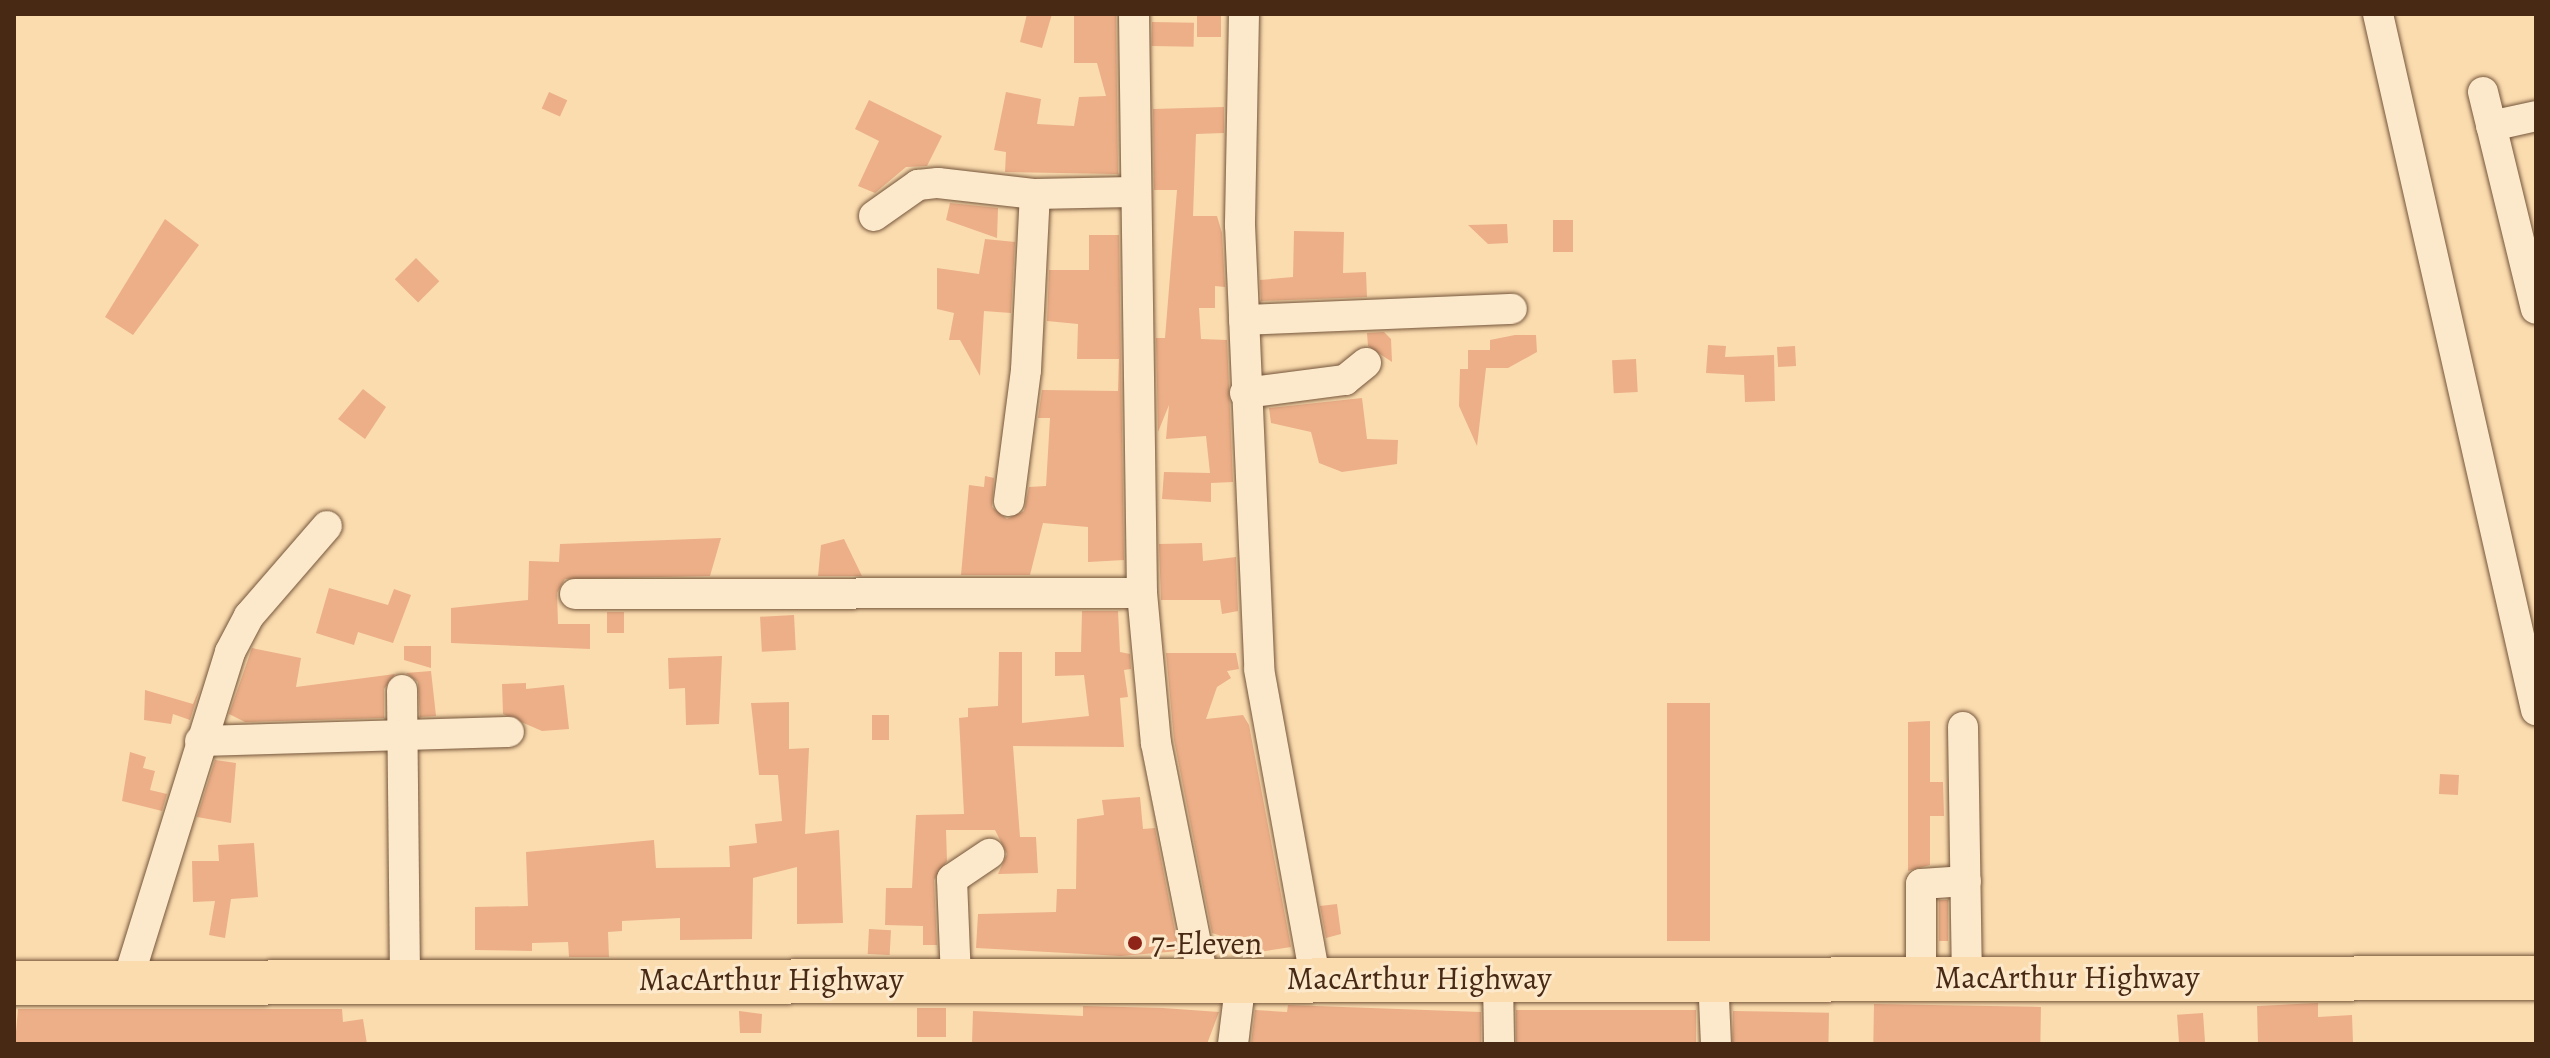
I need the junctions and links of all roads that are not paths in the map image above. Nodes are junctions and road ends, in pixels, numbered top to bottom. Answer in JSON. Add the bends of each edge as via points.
{"nodes":[{"id":1,"x":1134,"y":14,"type":"edge"},
{"id":2,"x":1244,"y":14,"type":"edge"},
{"id":3,"x":2378,"y":14,"type":"edge"},
{"id":4,"x":2483,"y":92,"type":"dead end"},
{"id":5,"x":2536,"y":116,"type":"edge"},
{"id":6,"x":2491,"y":126,"type":"junction"},
{"id":7,"x":1132,"y":192,"type":"junction"},
{"id":8,"x":1035,"y":194,"type":"junction"},
{"id":9,"x":874,"y":216,"type":"dead end"},
{"id":10,"x":1512,"y":309,"type":"dead end"},
{"id":11,"x":2536,"y":309,"type":"edge"},
{"id":12,"x":1244,"y":320,"type":"junction"},
{"id":13,"x":1366,"y":363,"type":"dead end"},
{"id":14,"x":1245,"y":393,"type":"junction"},
{"id":15,"x":1009,"y":501,"type":"dead end"},
{"id":16,"x":327,"y":526,"type":"dead end"},
{"id":17,"x":1142,"y":593,"type":"junction"},
{"id":18,"x":575,"y":594,"type":"dead end"},
{"id":19,"x":402,"y":690,"type":"dead end"},
{"id":20,"x":2536,"y":710,"type":"edge"},
{"id":21,"x":1963,"y":727,"type":"dead end"},
{"id":22,"x":509,"y":732,"type":"dead end"},
{"id":23,"x":408,"y":733,"type":"junction"},
{"id":24,"x":200,"y":741,"type":"junction"},
{"id":25,"x":989,"y":854,"type":"dead end"},
{"id":26,"x":1966,"y":881,"type":"junction"},
{"id":27,"x":1713,"y":976,"type":"junction"},
{"id":28,"x":1921,"y":977,"type":"junction"},
{"id":29,"x":1222,"y":978,"type":"junction"},
{"id":30,"x":1315,"y":978,"type":"junction"},
{"id":31,"x":1498,"y":978,"type":"junction"},
{"id":32,"x":1967,"y":978,"type":"junction"},
{"id":33,"x":2536,"y":978,"type":"edge"},
{"id":34,"x":405,"y":979,"type":"junction"},
{"id":35,"x":956,"y":979,"type":"junction"},
{"id":36,"x":14,"y":983,"type":"edge"},
{"id":37,"x":127,"y":983,"type":"junction"},
{"id":38,"x":1233,"y":1044,"type":"edge"},
{"id":39,"x":1499,"y":1044,"type":"edge"},
{"id":40,"x":1716,"y":1044,"type":"edge"}],
"edges":[{"from":1,"to":7,"type":"street"},
{"from":2,"to":12,"type":"street"},
{"from":3,"to":20,"type":"street"},
{"from":4,"to":6,"type":"street"},
{"from":5,"to":6,"type":"street"},
{"from":6,"to":11,"type":"street"},
{"from":7,"to":8,"type":"street"},
{"from":7,"to":17,"type":"street"},
{"from":8,"to":9,"type":"street","via":[[918,185]]},
{"from":8,"to":15,"type":"street","via":[[1026,370]]},
{"from":10,"to":12,"type":"street"},
{"from":12,"to":14,"type":"street"},
{"from":13,"to":14,"type":"street","via":[[1345,380]]},
{"from":14,"to":30,"type":"street","via":[[1262,710]]},
{"from":16,"to":24,"type":"street","via":[[249,616]]},
{"from":17,"to":18,"type":"street"},
{"from":17,"to":29,"type":"street","via":[[1156,743]]},
{"from":19,"to":23,"type":"street"},
{"from":21,"to":26,"type":"street"},
{"from":22,"to":23,"type":"street"},
{"from":23,"to":24,"type":"street"},
{"from":23,"to":34,"type":"street"},
{"from":24,"to":37,"type":"street"},
{"from":25,"to":35,"type":"street","via":[[952,879]]},
{"from":26,"to":28,"type":"street","via":[[1921,884]]},
{"from":26,"to":32,"type":"street"},
{"from":27,"to":28,"type":"highway","name":"MacArthur Highway"},
{"from":27,"to":31,"type":"highway","name":"MacArthur Highway"},
{"from":27,"to":40,"type":"street"},
{"from":28,"to":32,"type":"highway","name":"MacArthur Highway"},
{"from":29,"to":30,"type":"highway","name":"MacArthur Highway"},
{"from":29,"to":35,"type":"highway","name":"MacArthur Highway"},
{"from":29,"to":38,"type":"street"},
{"from":30,"to":31,"type":"highway","name":"MacArthur Highway"},
{"from":31,"to":39,"type":"street"},
{"from":32,"to":33,"type":"highway","name":"MacArthur Highway"},
{"from":34,"to":35,"type":"highway","name":"MacArthur Highway"},
{"from":34,"to":37,"type":"highway","name":"MacArthur Highway"},
{"from":36,"to":37,"type":"highway","name":"MacArthur Highway"}]}
